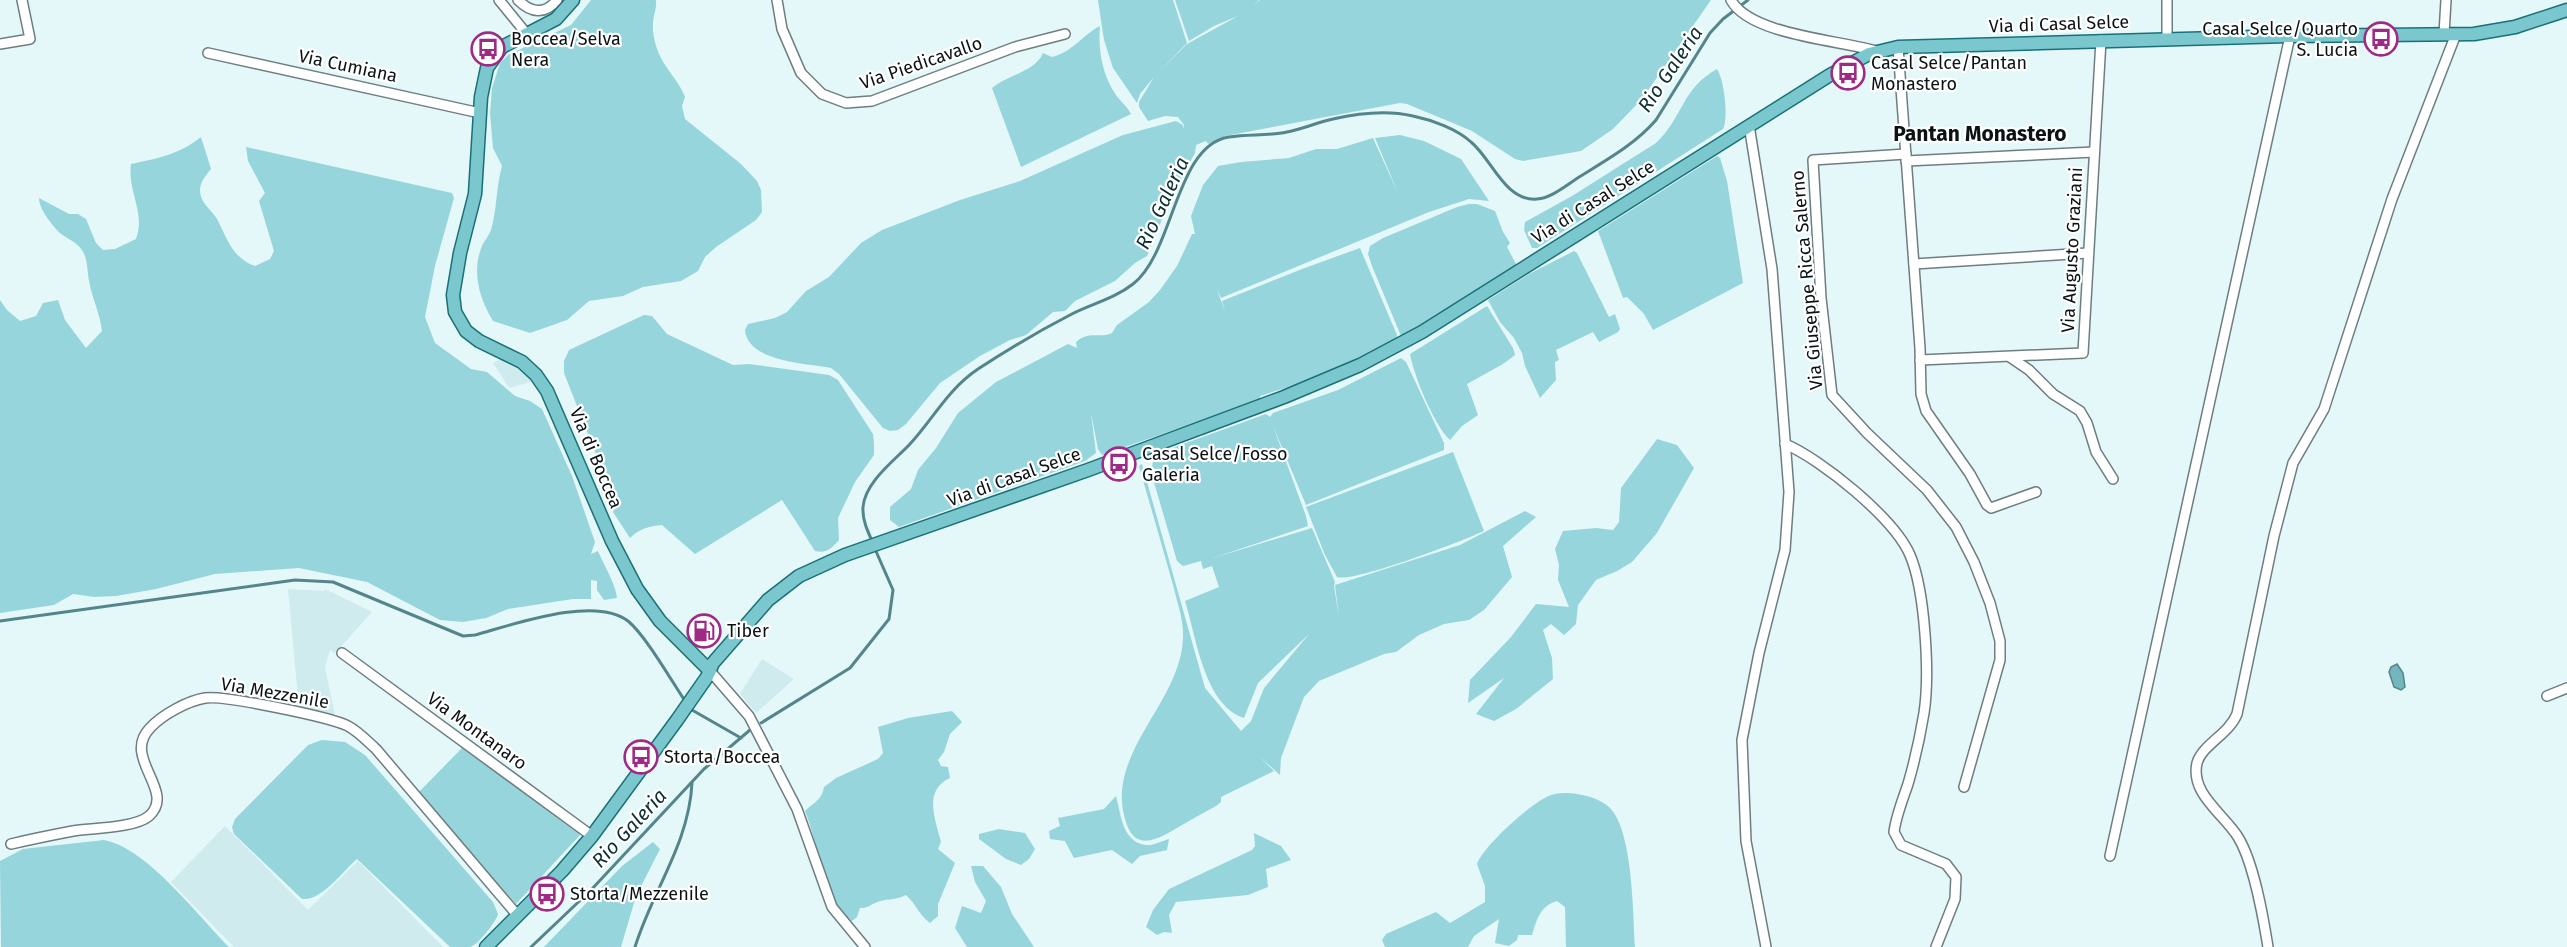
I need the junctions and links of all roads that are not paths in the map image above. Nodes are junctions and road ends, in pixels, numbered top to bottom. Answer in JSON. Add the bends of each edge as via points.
{"nodes":[{"id":1,"x":22,"y":0,"type":"edge"},
{"id":2,"x":499,"y":0,"type":"edge"},
{"id":3,"x":518,"y":0,"type":"edge"},
{"id":4,"x":557,"y":0,"type":"edge"},
{"id":5,"x":573,"y":0,"type":"edge"},
{"id":6,"x":777,"y":0,"type":"edge"},
{"id":7,"x":1731,"y":0,"type":"edge"},
{"id":8,"x":2167,"y":0,"type":"edge"},
{"id":9,"x":2446,"y":0,"type":"edge"},
{"id":10,"x":2567,"y":10,"type":"edge"},
{"id":11,"x":526,"y":33,"type":"junction"},
{"id":12,"x":1065,"y":34,"type":"dead end"},
{"id":13,"x":2450,"y":34,"type":"junction"},
{"id":14,"x":2290,"y":36,"type":"junction"},
{"id":15,"x":2167,"y":39,"type":"junction"},
{"id":16,"x":2101,"y":40,"type":"junction"},
{"id":17,"x":0,"y":44,"type":"edge"},
{"id":18,"x":1898,"y":47,"type":"junction"},
{"id":19,"x":1876,"y":51,"type":"junction"},
{"id":20,"x":208,"y":52,"type":"dead end"},
{"id":21,"x":480,"y":113,"type":"junction"},
{"id":22,"x":1749,"y":124,"type":"junction"},
{"id":23,"x":2094,"y":152,"type":"junction"},
{"id":24,"x":1906,"y":158,"type":"junction"},
{"id":25,"x":2088,"y":253,"type":"junction"},
{"id":26,"x":1914,"y":264,"type":"junction"},
{"id":27,"x":2010,"y":357,"type":"junction"},
{"id":28,"x":1920,"y":360,"type":"junction"},
{"id":29,"x":1785,"y":444,"type":"junction"},
{"id":30,"x":2113,"y":479,"type":"dead end"},
{"id":31,"x":2036,"y":492,"type":"dead end"},
{"id":32,"x":342,"y":653,"type":"dead end"},
{"id":33,"x":710,"y":671,"type":"junction"},
{"id":34,"x":2567,"y":688,"type":"edge"},
{"id":35,"x":2547,"y":696,"type":"dead end"},
{"id":36,"x":1964,"y":787,"type":"dead end"},
{"id":37,"x":592,"y":836,"type":"junction"},
{"id":38,"x":11,"y":844,"type":"dead end"},
{"id":39,"x":2110,"y":856,"type":"dead end"},
{"id":40,"x":518,"y":916,"type":"junction"},
{"id":41,"x":486,"y":947,"type":"edge"},
{"id":42,"x":865,"y":947,"type":"edge"},
{"id":43,"x":1766,"y":947,"type":"edge"},
{"id":44,"x":1936,"y":947,"type":"edge"},
{"id":45,"x":2268,"y":947,"type":"edge"}],
"edges":[{"from":1,"to":17,"type":"street","via":[[30,39]]},
{"from":2,"to":11,"type":"street"},
{"from":3,"to":4,"type":"street","via":[[538,12]]},
{"from":5,"to":11,"type":"main road","name":"Via di Boccea","via":[[556,19]]},
{"from":6,"to":12,"type":"street","name":"Via Piedicavallo","via":[[782,29],[801,73],[822,94],[846,103],[872,100],[1025,44]]},
{"from":7,"to":19,"type":"street","via":[[1739,11],[1754,20],[1805,37]]},
{"from":8,"to":15,"type":"street"},
{"from":9,"to":13,"type":"street"},
{"from":10,"to":13,"type":"main road","name":"Via di Casal Selce","via":[[2502,30]]},
{"from":11,"to":21,"type":"main road","name":"Via di Boccea","via":[[493,57],[484,76]]},
{"from":13,"to":14,"type":"main road","name":"Via di Casal Selce"},
{"from":13,"to":45,"type":"street","via":[[2324,409],[2293,463],[2237,714],[2198,762],[2197,776],[2203,792],[2241,843],[2254,881]]},
{"from":14,"to":15,"type":"main road","name":"Via di Casal Selce"},
{"from":14,"to":39,"type":"street"},
{"from":15,"to":16,"type":"main road","name":"Via di Casal Selce"},
{"from":16,"to":18,"type":"main road","name":"Via di Casal Selce"},
{"from":16,"to":23,"type":"street","name":"Via Augusto Graziani"},
{"from":18,"to":19,"type":"main road","name":"Via di Casal Selce"},
{"from":18,"to":24,"type":"street"},
{"from":19,"to":22,"type":"main road","name":"Via di Casal Selce"},
{"from":20,"to":21,"type":"street","name":"Via Cumiana"},
{"from":21,"to":33,"type":"main road","name":"Via di Boccea","via":[[475,194],[460,252],[453,295],[455,312],[472,336],[510,354],[540,380],[637,590],[660,621]]},
{"from":22,"to":29,"type":"street","via":[[1772,268]]},
{"from":22,"to":33,"type":"main road","name":"Via di Casal Selce","via":[[1422,332],[1360,365],[1096,467],[845,555],[799,576],[768,600]]},
{"from":23,"to":24,"type":"street"},
{"from":23,"to":25,"type":"street","name":"Via Augusto Graziani"},
{"from":24,"to":26,"type":"street"},
{"from":24,"to":36,"type":"street","name":"Via Giuseppe Ricca Salerno","via":[[1813,160],[1820,292],[1834,398],[1927,490],[1952,522],[1977,568],[1998,629],[2000,660]]},
{"from":25,"to":26,"type":"street"},
{"from":25,"to":27,"type":"street","name":"Via Augusto Graziani","via":[[2083,353]]},
{"from":26,"to":28,"type":"street"},
{"from":27,"to":28,"type":"street","name":"Via Augusto Graziani"},
{"from":27,"to":30,"type":"street","via":[[2053,394],[2080,411],[2096,452]]},
{"from":28,"to":31,"type":"street","via":[[1921,394],[1927,414],[1987,505],[2001,506]]},
{"from":29,"to":43,"type":"street","via":[[1789,504],[1785,550],[1742,740],[1746,841]]},
{"from":29,"to":44,"type":"street","via":[[1818,462],[1884,520],[1906,547],[1914,567],[1924,635],[1926,694],[1915,758],[1894,832],[1901,845],[1946,864],[1956,877],[1955,899]]},
{"from":32,"to":37,"type":"street","name":"Via Montanaro"},
{"from":33,"to":37,"type":"main road","name":"Via di Casal Selce"},
{"from":33,"to":42,"type":"street","name":"Via di Boccea","via":[[749,716],[797,809],[832,907]]},
{"from":34,"to":35,"type":"street"},
{"from":37,"to":40,"type":"main road","name":"Via di Casal Selce"},
{"from":38,"to":40,"type":"street","name":"Via Mezzenile","via":[[132,823],[148,816],[157,795],[142,759],[144,735],[186,704],[205,698],[225,698],[334,720],[356,731],[376,749]]},
{"from":40,"to":41,"type":"main road","name":"Via di Casal Selce"}]}
